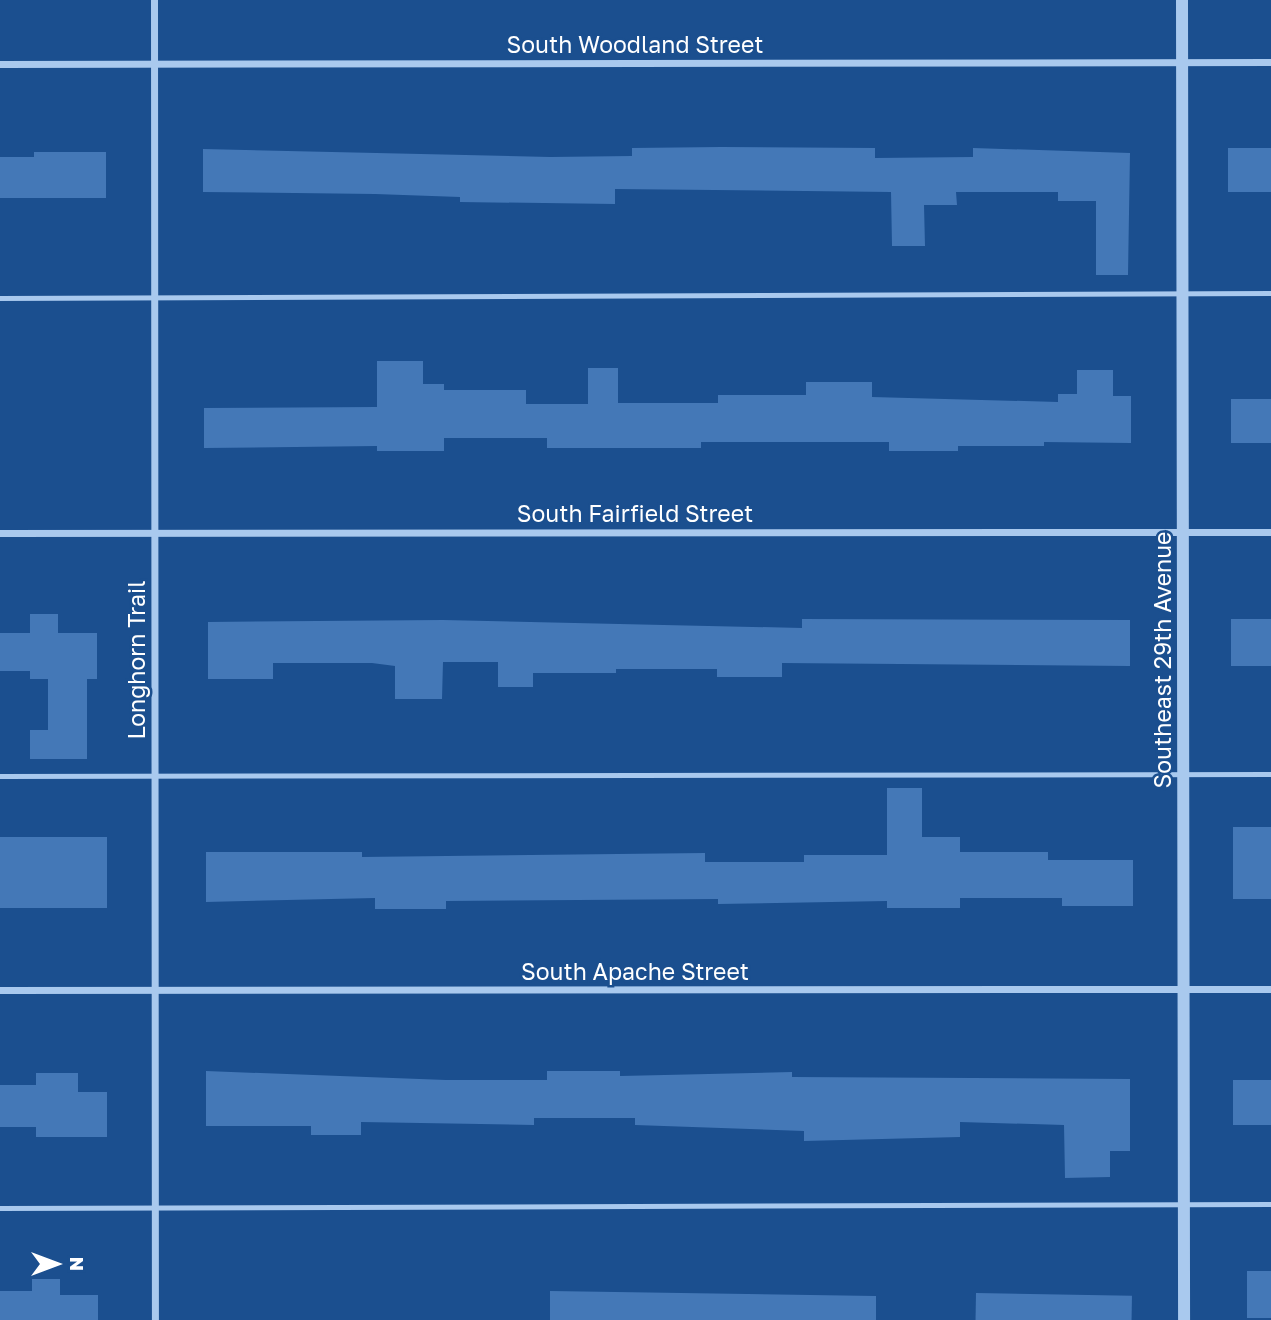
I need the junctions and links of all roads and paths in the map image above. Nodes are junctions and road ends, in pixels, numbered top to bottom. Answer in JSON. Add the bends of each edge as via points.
{"nodes":[{"id":1,"x":154,"y":0,"type":"edge"},
{"id":2,"x":1182,"y":0,"type":"edge"},
{"id":3,"x":1182,"y":62,"type":"junction"},
{"id":4,"x":1271,"y":62,"type":"edge"},
{"id":5,"x":0,"y":64,"type":"edge"},
{"id":6,"x":154,"y":64,"type":"junction"},
{"id":7,"x":1183,"y":293,"type":"junction"},
{"id":8,"x":1271,"y":293,"type":"edge"},
{"id":9,"x":0,"y":298,"type":"edge"},
{"id":10,"x":154,"y":298,"type":"junction"},
{"id":11,"x":1183,"y":531,"type":"junction"},
{"id":12,"x":1271,"y":531,"type":"edge"},
{"id":13,"x":155,"y":532,"type":"junction"},
{"id":14,"x":0,"y":533,"type":"edge"},
{"id":15,"x":1183,"y":774,"type":"junction"},
{"id":16,"x":1271,"y":774,"type":"edge"},
{"id":17,"x":0,"y":776,"type":"edge"},
{"id":18,"x":155,"y":776,"type":"junction"},
{"id":19,"x":1184,"y":989,"type":"junction"},
{"id":20,"x":1271,"y":989,"type":"edge"},
{"id":21,"x":0,"y":990,"type":"edge"},
{"id":22,"x":155,"y":990,"type":"junction"},
{"id":23,"x":1184,"y":1204,"type":"junction"},
{"id":24,"x":1271,"y":1204,"type":"edge"},
{"id":25,"x":0,"y":1208,"type":"edge"},
{"id":26,"x":155,"y":1208,"type":"junction"},
{"id":27,"x":155,"y":1320,"type":"edge"},
{"id":28,"x":1184,"y":1320,"type":"edge"}],
"edges":[{"from":1,"to":6,"type":"street","name":"Longhorn Trail"},
{"from":2,"to":3,"type":"street","name":"Southeast 29th Avenue"},
{"from":3,"to":4,"type":"street","name":"South Woodland Street"},
{"from":3,"to":6,"type":"street","name":"South Woodland Street"},
{"from":3,"to":7,"type":"street","name":"Southeast 29th Avenue"},
{"from":5,"to":6,"type":"street","name":"South Woodland Street"},
{"from":6,"to":10,"type":"street","name":"Longhorn Trail"},
{"from":7,"to":8,"type":"lane"},
{"from":7,"to":10,"type":"lane"},
{"from":7,"to":11,"type":"street","name":"Southeast 29th Avenue"},
{"from":9,"to":10,"type":"lane"},
{"from":10,"to":13,"type":"street","name":"Longhorn Trail"},
{"from":11,"to":12,"type":"street","name":"South Fairfield Street"},
{"from":11,"to":13,"type":"street","name":"South Fairfield Street"},
{"from":11,"to":15,"type":"street","name":"Southeast 29th Avenue"},
{"from":13,"to":14,"type":"street","name":"South Fairfield Street"},
{"from":13,"to":18,"type":"street","name":"Longhorn Trail"},
{"from":15,"to":16,"type":"lane"},
{"from":15,"to":18,"type":"lane"},
{"from":15,"to":19,"type":"street","name":"Southeast 29th Avenue"},
{"from":17,"to":18,"type":"lane"},
{"from":18,"to":22,"type":"street","name":"Longhorn Trail"},
{"from":19,"to":20,"type":"street","name":"South Apache Street"},
{"from":19,"to":22,"type":"street","name":"South Apache Street"},
{"from":19,"to":23,"type":"street","name":"Southeast 29th Avenue"},
{"from":21,"to":22,"type":"street","name":"South Apache Street"},
{"from":22,"to":26,"type":"street","name":"Longhorn Trail"},
{"from":23,"to":24,"type":"lane"},
{"from":23,"to":26,"type":"lane"},
{"from":23,"to":28,"type":"street","name":"Southeast 29th Avenue"},
{"from":25,"to":26,"type":"lane"},
{"from":26,"to":27,"type":"street","name":"Longhorn Trail"}]}
